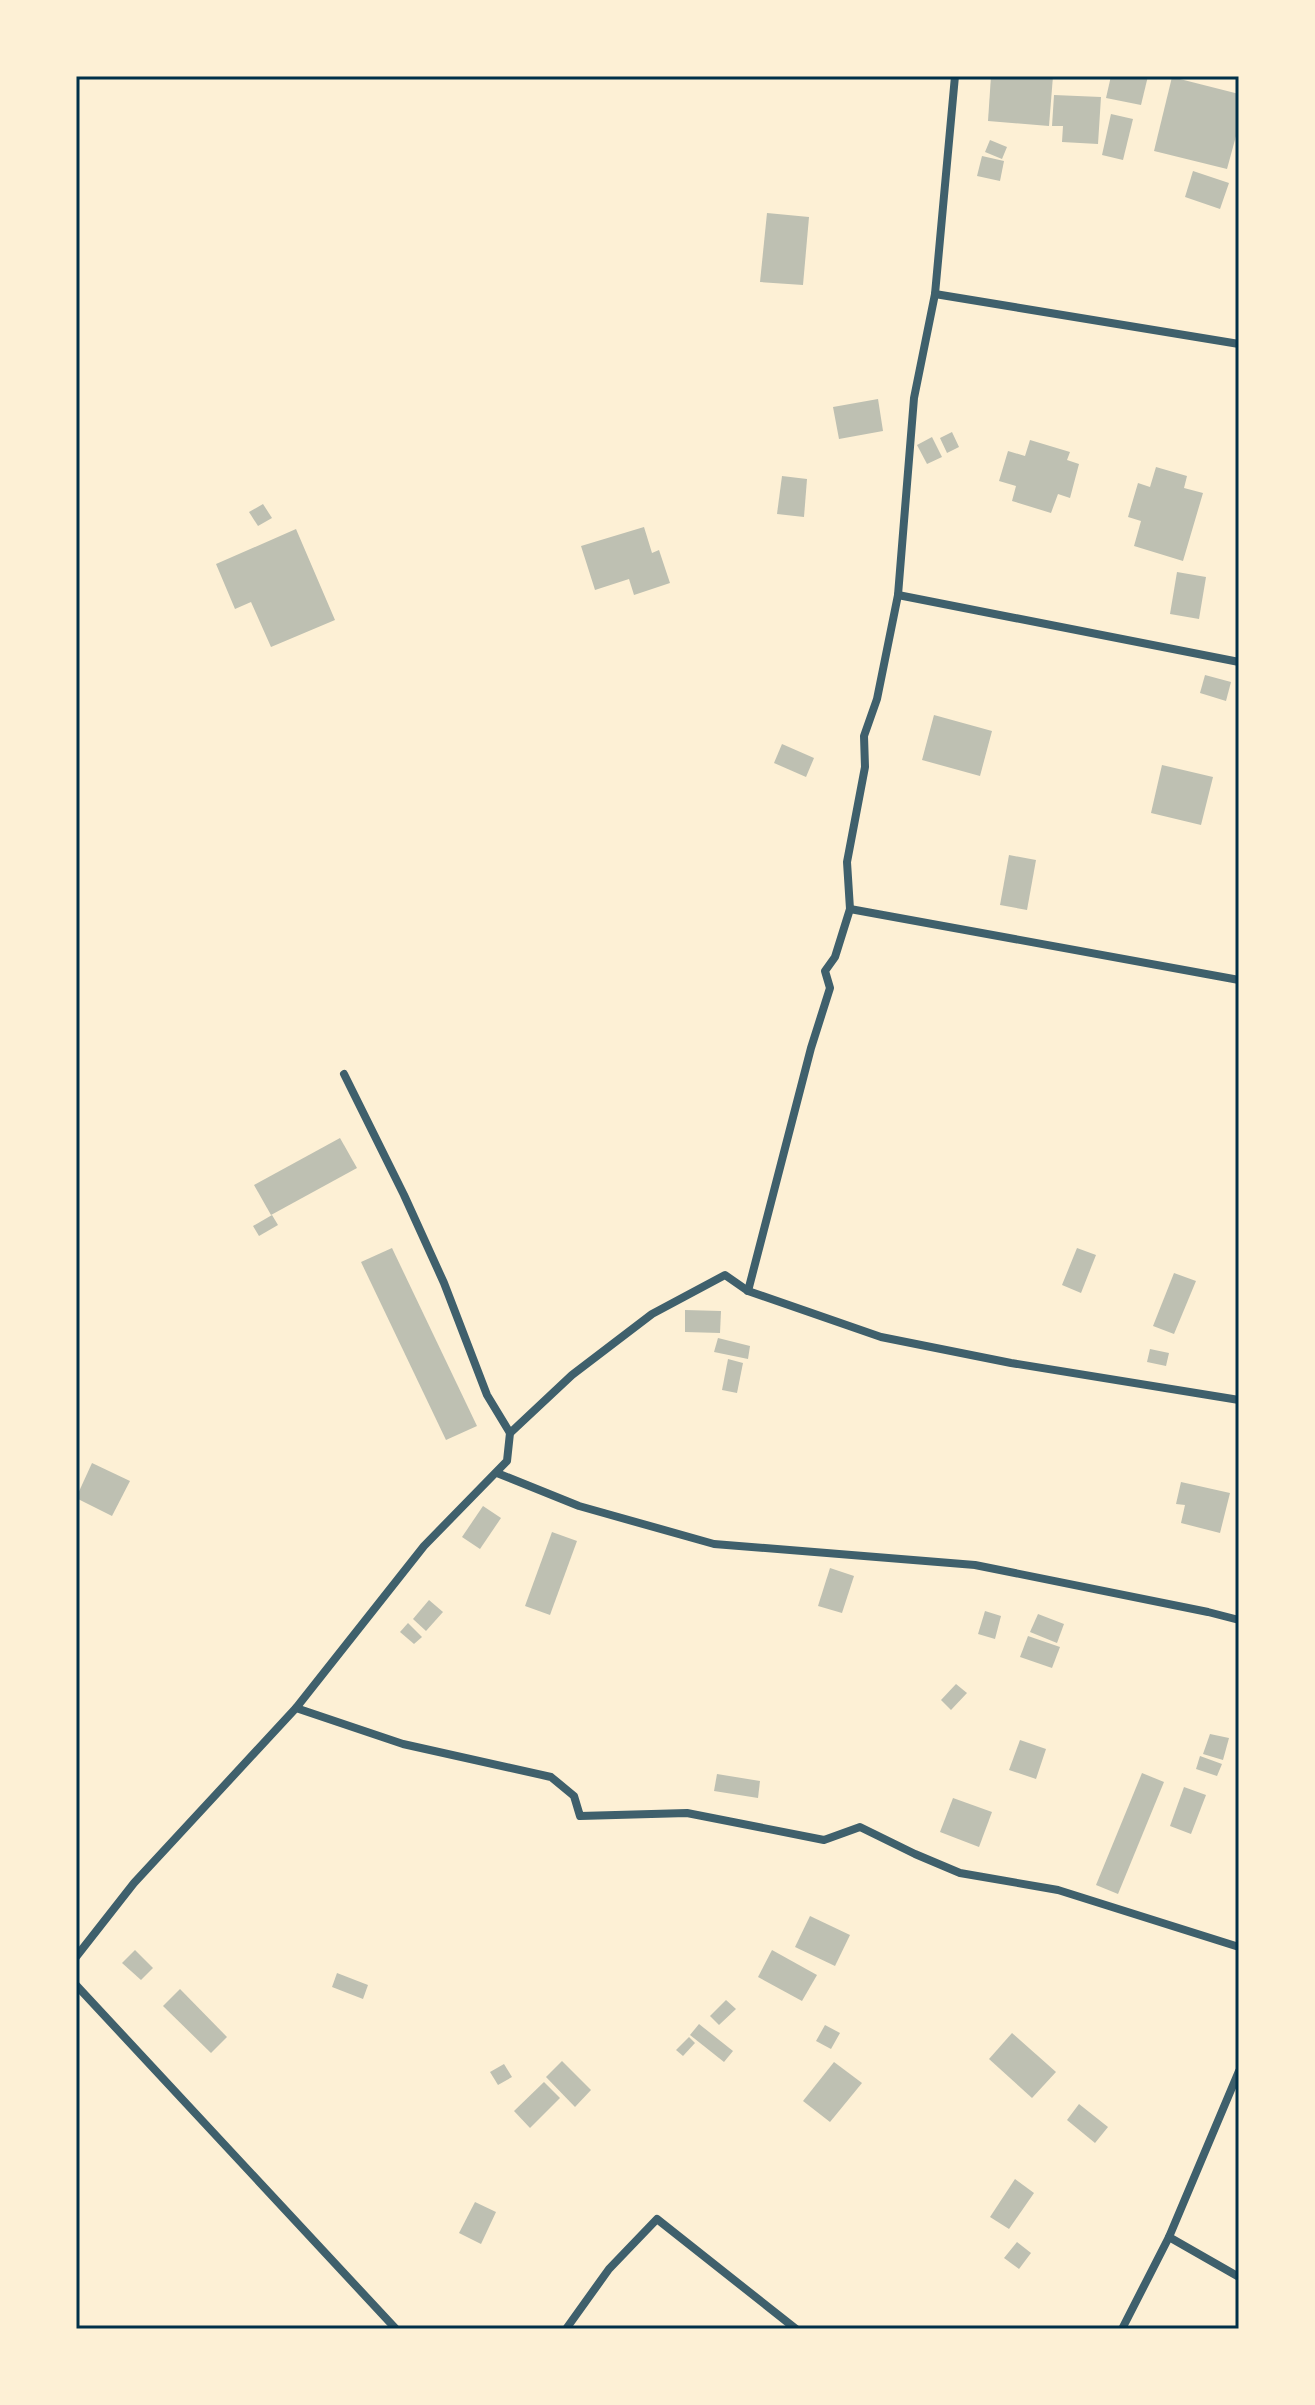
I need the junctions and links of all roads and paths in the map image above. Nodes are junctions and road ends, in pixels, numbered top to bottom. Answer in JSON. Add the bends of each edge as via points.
{"nodes":[{"id":1,"x":955,"y":76,"type":"edge"},
{"id":2,"x":935,"y":294,"type":"junction"},
{"id":3,"x":1239,"y":344,"type":"edge"},
{"id":4,"x":898,"y":595,"type":"junction"},
{"id":5,"x":1239,"y":662,"type":"edge"},
{"id":6,"x":850,"y":909,"type":"junction"},
{"id":7,"x":1239,"y":980,"type":"edge"},
{"id":8,"x":344,"y":1074,"type":"dead end"},
{"id":9,"x":748,"y":1291,"type":"junction"},
{"id":10,"x":1239,"y":1400,"type":"edge"},
{"id":11,"x":510,"y":1433,"type":"junction"},
{"id":12,"x":497,"y":1473,"type":"junction"},
{"id":13,"x":1239,"y":1620,"type":"edge"},
{"id":14,"x":296,"y":1708,"type":"junction"},
{"id":15,"x":1239,"y":1947,"type":"edge"},
{"id":16,"x":76,"y":1957,"type":"edge"},
{"id":17,"x":76,"y":1985,"type":"edge"},
{"id":18,"x":1239,"y":2071,"type":"edge"},
{"id":19,"x":1169,"y":2237,"type":"junction"},
{"id":20,"x":1239,"y":2277,"type":"edge"},
{"id":21,"x":396,"y":2329,"type":"edge"},
{"id":22,"x":566,"y":2329,"type":"edge"},
{"id":23,"x":796,"y":2329,"type":"edge"},
{"id":24,"x":1122,"y":2329,"type":"edge"}],
"edges":[{"from":1,"to":2,"type":"street"},
{"from":2,"to":3,"type":"street"},
{"from":2,"to":4,"type":"street","via":[[914,398]]},
{"from":4,"to":5,"type":"street"},
{"from":4,"to":6,"type":"street","via":[[864,736],[865,767],[847,862]]},
{"from":6,"to":7,"type":"street"},
{"from":6,"to":9,"type":"street","via":[[835,957],[825,971],[830,988]]},
{"from":8,"to":11,"type":"street","via":[[444,1283],[487,1395]]},
{"from":9,"to":10,"type":"street","via":[[881,1337]]},
{"from":9,"to":11,"type":"street","via":[[725,1275],[652,1314],[572,1375]]},
{"from":11,"to":12,"type":"street","via":[[507,1461]]},
{"from":12,"to":13,"type":"street","via":[[579,1506],[714,1544],[975,1565]]},
{"from":12,"to":14,"type":"street","via":[[424,1546]]},
{"from":14,"to":15,"type":"street","via":[[403,1744],[551,1777],[574,1796],[580,1816],[687,1813],[824,1840],[860,1827],[960,1873],[1058,1890]]},
{"from":14,"to":16,"type":"street","via":[[134,1883]]},
{"from":17,"to":21,"type":"street"},
{"from":18,"to":19,"type":"street"},
{"from":19,"to":20,"type":"street"},
{"from":19,"to":24,"type":"street"},
{"from":22,"to":23,"type":"street","via":[[609,2269],[657,2219]]}]}
